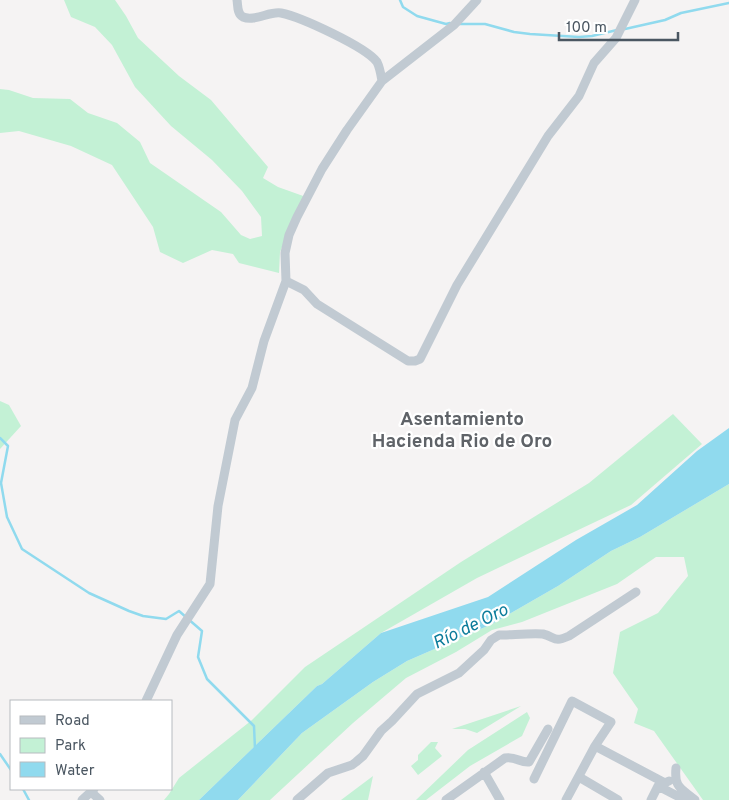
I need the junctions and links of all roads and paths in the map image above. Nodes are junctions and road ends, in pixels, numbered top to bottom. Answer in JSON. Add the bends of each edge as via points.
{"nodes":[{"id":1,"x":237,"y":0,"type":"edge"},
{"id":2,"x":477,"y":0,"type":"edge"},
{"id":3,"x":635,"y":0,"type":"edge"},
{"id":4,"x":382,"y":81,"type":"junction"},
{"id":5,"x":286,"y":281,"type":"junction"},
{"id":6,"x":636,"y":592,"type":"dead end"},
{"id":7,"x":146,"y":700,"type":"edge"},
{"id":8,"x":548,"y":729,"type":"dead end"},
{"id":9,"x":595,"y":746,"type":"junction"},
{"id":10,"x":676,"y":768,"type":"dead end"},
{"id":11,"x":484,"y":772,"type":"junction"},
{"id":12,"x":578,"y":777,"type":"junction"},
{"id":13,"x":675,"y":778,"type":"junction"},
{"id":14,"x":534,"y":779,"type":"dead end"},
{"id":15,"x":662,"y":785,"type":"junction"},
{"id":16,"x":93,"y":790,"type":"edge"},
{"id":17,"x":458,"y":796,"type":"edge"},
{"id":18,"x":82,"y":800,"type":"edge"},
{"id":19,"x":100,"y":800,"type":"edge"},
{"id":20,"x":297,"y":800,"type":"edge"},
{"id":21,"x":446,"y":800,"type":"edge"},
{"id":22,"x":500,"y":800,"type":"edge"},
{"id":23,"x":566,"y":800,"type":"edge"},
{"id":24,"x":618,"y":800,"type":"edge"},
{"id":25,"x":651,"y":800,"type":"edge"},
{"id":26,"x":685,"y":800,"type":"edge"},
{"id":27,"x":695,"y":800,"type":"edge"}],
"edges":[{"from":1,"to":4,"type":"street","via":[[238,12],[245,18],[280,13],[336,35],[375,60]]},
{"from":2,"to":4,"type":"street","via":[[454,25]]},
{"from":3,"to":5,"type":"street","via":[[616,38],[594,63],[579,96],[548,136],[457,284],[420,359],[408,361]]},
{"from":4,"to":5,"type":"street","via":[[322,169],[297,217],[285,253]]},
{"from":5,"to":7,"type":"street","via":[[264,341],[252,388],[235,420],[218,506],[210,584],[177,635]]},
{"from":6,"to":20,"type":"street","via":[[562,639],[542,634],[495,637],[459,673],[416,694],[356,762],[328,773]]},
{"from":8,"to":11,"type":"street","via":[[529,762],[510,757]]},
{"from":9,"to":12,"type":"street"},
{"from":9,"to":14,"type":"street","via":[[611,722],[572,701]]},
{"from":9,"to":15,"type":"street"},
{"from":10,"to":13,"type":"street"},
{"from":11,"to":17,"type":"street"},
{"from":11,"to":22,"type":"street"},
{"from":12,"to":23,"type":"street"},
{"from":12,"to":24,"type":"street"},
{"from":13,"to":15,"type":"street"},
{"from":13,"to":27,"type":"street","via":[[680,789]]},
{"from":15,"to":25,"type":"street"},
{"from":15,"to":26,"type":"street"},
{"from":16,"to":18,"type":"street"},
{"from":16,"to":19,"type":"street"},
{"from":17,"to":21,"type":"street"}]}
